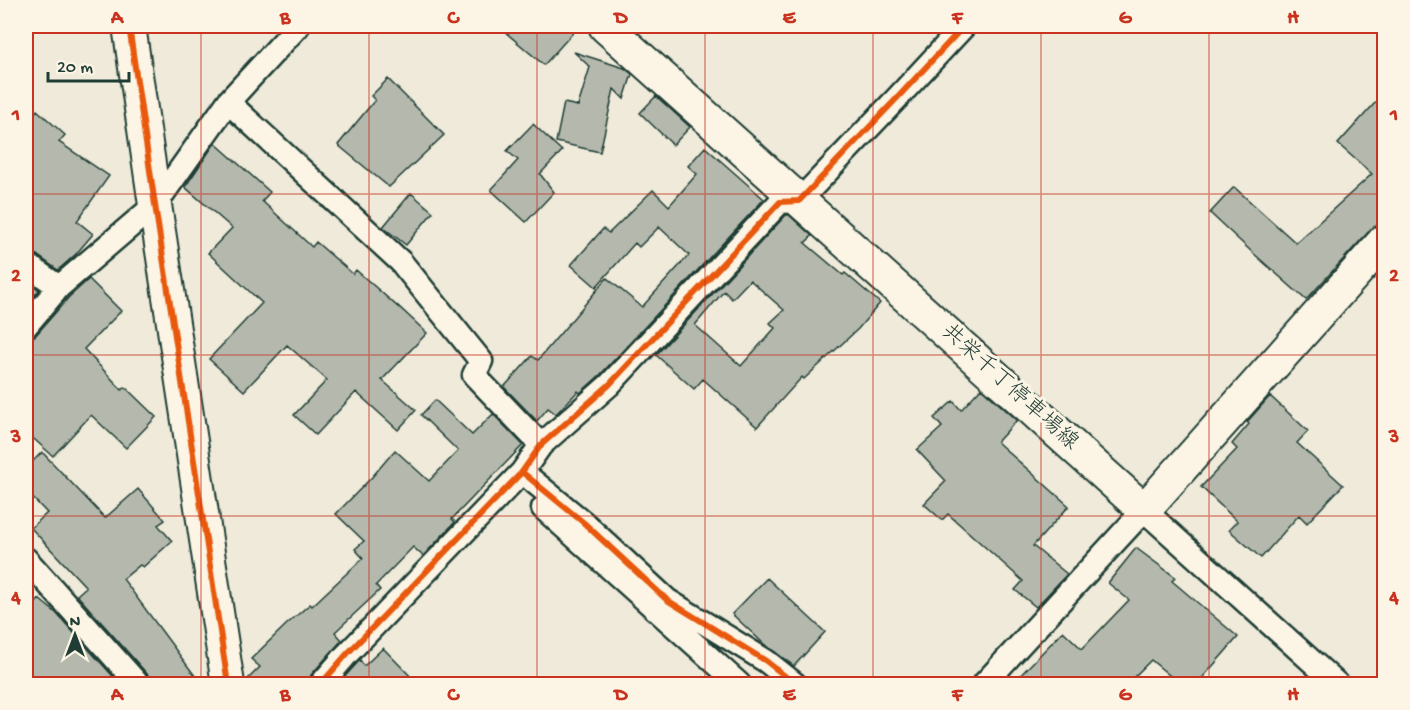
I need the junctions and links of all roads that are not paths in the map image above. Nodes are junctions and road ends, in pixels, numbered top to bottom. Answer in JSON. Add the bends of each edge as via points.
{"nodes":[{"id":1,"x":129,"y":26,"type":"edge"},
{"id":2,"x":298,"y":26,"type":"edge"},
{"id":3,"x":605,"y":26,"type":"edge"},
{"id":4,"x":964,"y":26,"type":"edge"},
{"id":5,"x":228,"y":102,"type":"junction"},
{"id":6,"x":800,"y":201,"type":"junction"},
{"id":7,"x":155,"y":205,"type":"junction"},
{"id":8,"x":1384,"y":241,"type":"edge"},
{"id":9,"x":26,"y":264,"type":"edge"},
{"id":10,"x":59,"y":287,"type":"junction"},
{"id":11,"x":26,"y":326,"type":"edge"},
{"id":12,"x":541,"y":445,"type":"junction"},
{"id":13,"x":517,"y":477,"type":"junction"},
{"id":14,"x":1144,"y":510,"type":"junction"},
{"id":15,"x":26,"y":559,"type":"edge"},
{"id":16,"x":138,"y":684,"type":"edge"},
{"id":17,"x":228,"y":684,"type":"edge"},
{"id":18,"x":321,"y":684,"type":"edge"},
{"id":19,"x":739,"y":684,"type":"edge"},
{"id":20,"x":795,"y":684,"type":"edge"},
{"id":21,"x":984,"y":684,"type":"edge"},
{"id":22,"x":1337,"y":684,"type":"edge"}],
"edges":[{"from":1,"to":7,"type":"main road"},
{"from":2,"to":5,"type":"street"},
{"from":3,"to":6,"type":"main road","name":"共栄千丁停車場線"},
{"from":4,"to":6,"type":"street"},
{"from":5,"to":7,"type":"street"},
{"from":5,"to":12,"type":"street","via":[[401,262],[481,361],[474,375]]},
{"from":6,"to":12,"type":"street","via":[[780,202],[609,385]]},
{"from":6,"to":14,"type":"main road","name":"共栄千丁停車場線"},
{"from":7,"to":10,"type":"street"},
{"from":7,"to":17,"type":"main road"},
{"from":8,"to":14,"type":"main road"},
{"from":9,"to":10,"type":"street"},
{"from":10,"to":11,"type":"street"},
{"from":12,"to":13,"type":"street"},
{"from":13,"to":18,"type":"street"},
{"from":13,"to":19,"type":"street"},
{"from":13,"to":20,"type":"street","via":[[584,523],[667,600]]},
{"from":14,"to":21,"type":"street"},
{"from":14,"to":22,"type":"street"},
{"from":15,"to":16,"type":"street"}]}
